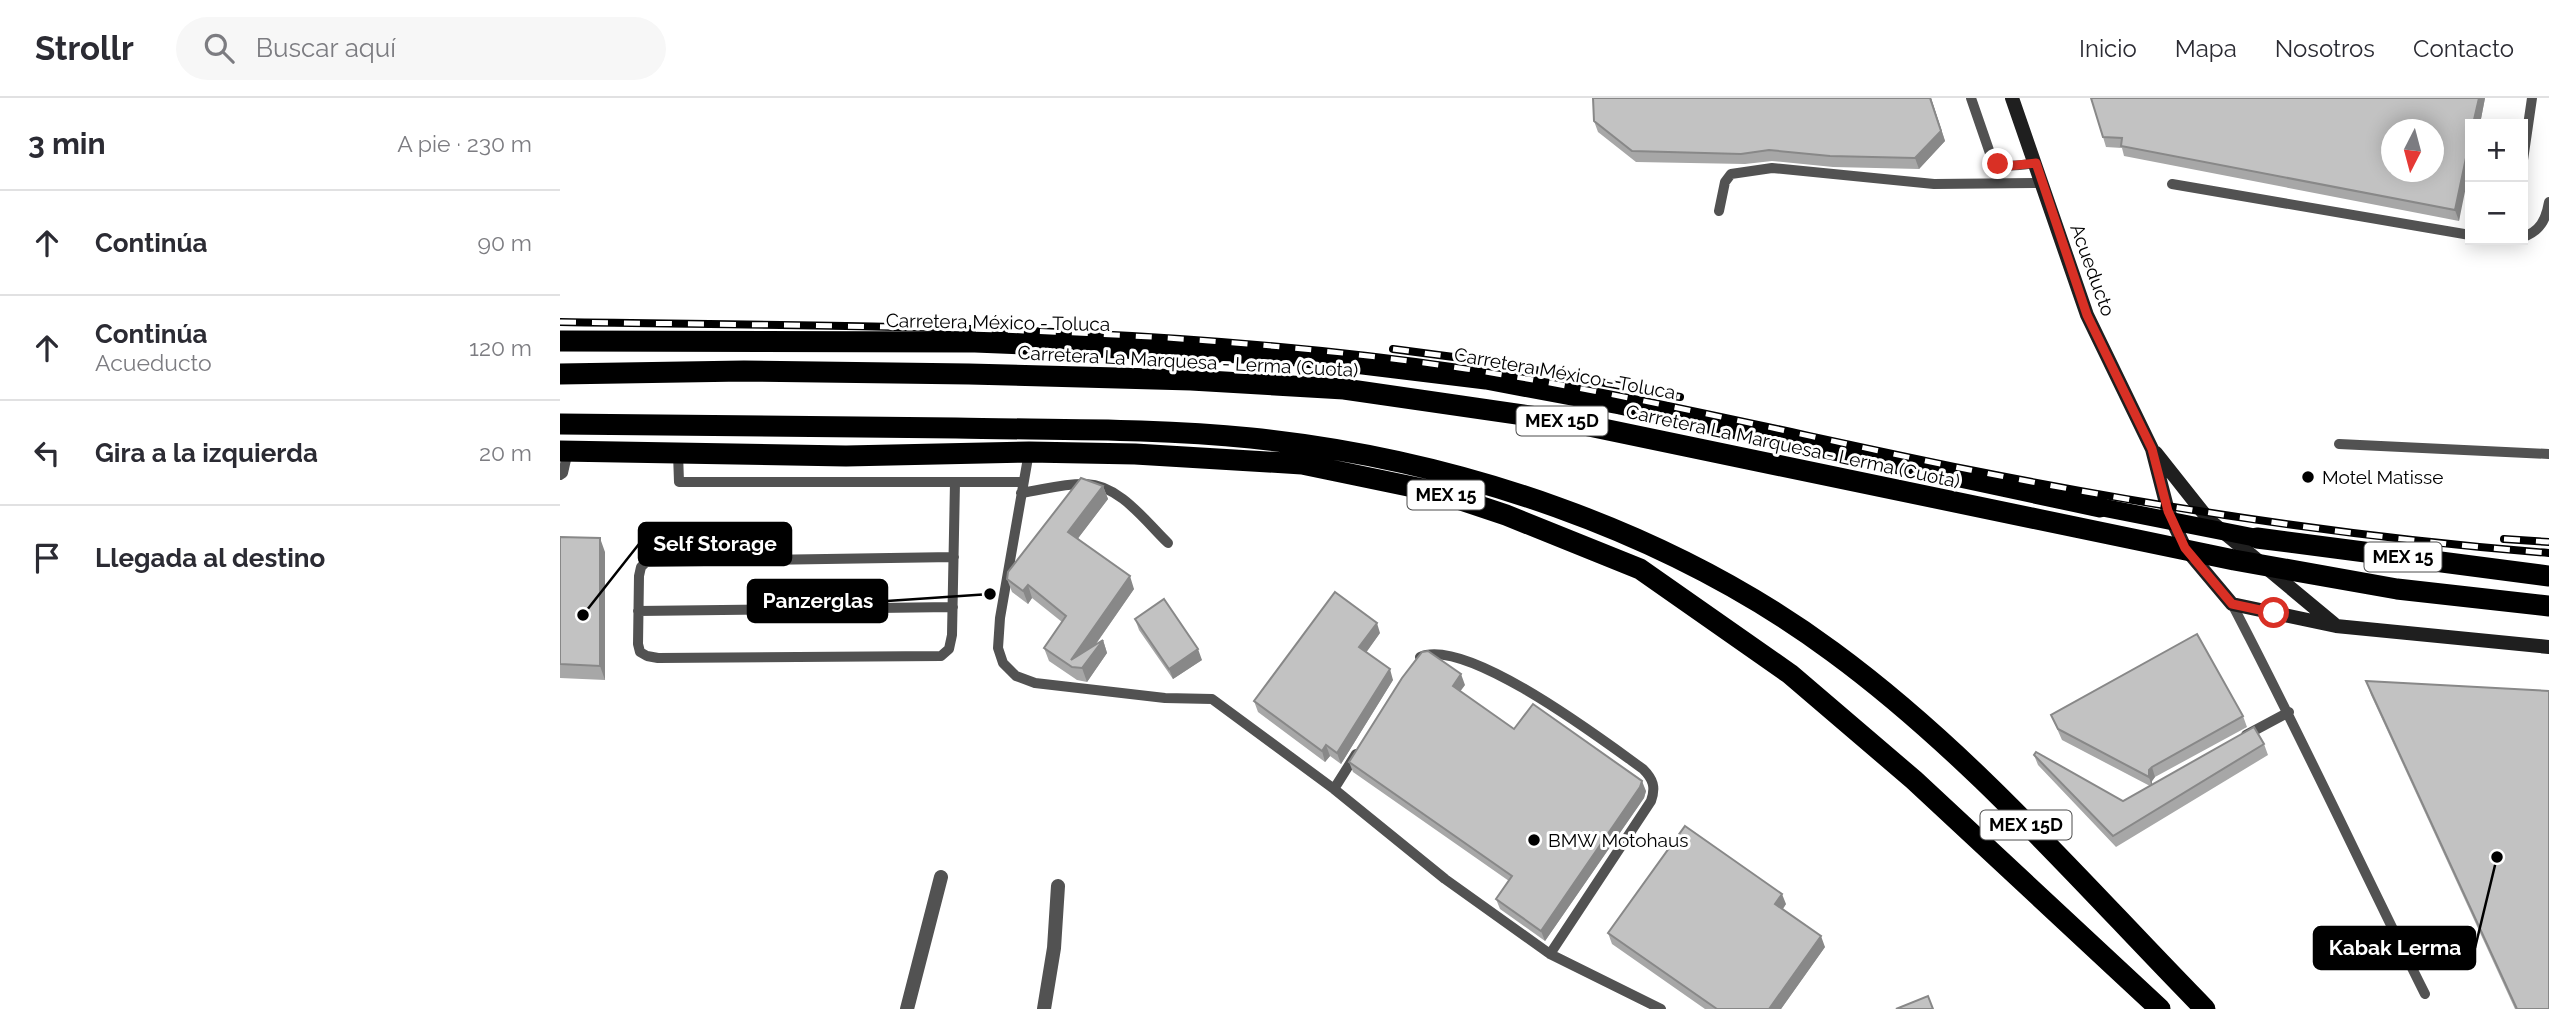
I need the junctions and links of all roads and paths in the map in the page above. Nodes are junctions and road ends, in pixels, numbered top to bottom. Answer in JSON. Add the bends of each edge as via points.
{"nodes":[{"id":1,"x":1971,"y":98,"type":"edge"},
{"id":2,"x":2012,"y":98,"type":"edge"},
{"id":3,"x":2532,"y":98,"type":"edge"},
{"id":4,"x":2528,"y":126,"type":"edge"},
{"id":5,"x":2036,"y":163,"type":"junction"},
{"id":6,"x":2042,"y":183,"type":"junction"},
{"id":7,"x":2172,"y":184,"type":"dead end"},
{"id":8,"x":2549,"y":202,"type":"edge"},
{"id":9,"x":1719,"y":211,"type":"dead end"},
{"id":10,"x":2465,"y":234,"type":"edge"},
{"id":11,"x":2528,"y":235,"type":"edge"},
{"id":12,"x":560,"y":341,"type":"edge"},
{"id":13,"x":560,"y":374,"type":"edge"},
{"id":14,"x":560,"y":424,"type":"edge"},
{"id":15,"x":2339,"y":444,"type":"dead end"},
{"id":16,"x":2152,"y":449,"type":"junction"},
{"id":17,"x":564,"y":451,"type":"edge"},
{"id":18,"x":1029,"y":452,"type":"junction"},
{"id":19,"x":678,"y":453,"type":"junction"},
{"id":20,"x":2549,"y":454,"type":"edge"},
{"id":21,"x":560,"y":475,"type":"edge"},
{"id":22,"x":955,"y":482,"type":"junction"},
{"id":23,"x":1023,"y":482,"type":"junction"},
{"id":24,"x":1021,"y":493,"type":"junction"},
{"id":25,"x":2100,"y":507,"type":"joint"},
{"id":26,"x":2257,"y":538,"type":"joint"},
{"id":27,"x":1168,"y":543,"type":"dead end"},
{"id":28,"x":954,"y":557,"type":"junction"},
{"id":29,"x":2549,"y":576,"type":"edge"},
{"id":30,"x":2232,"y":604,"type":"junction"},
{"id":31,"x":2549,"y":606,"type":"edge"},
{"id":32,"x":953,"y":607,"type":"junction"},
{"id":33,"x":638,"y":611,"type":"junction"},
{"id":34,"x":2336,"y":626,"type":"junction"},
{"id":35,"x":2549,"y":647,"type":"edge"},
{"id":36,"x":1410,"y":667,"type":"edge"},
{"id":37,"x":2288,"y":712,"type":"junction"},
{"id":38,"x":2241,"y":738,"type":"edge"},
{"id":39,"x":1361,"y":745,"type":"edge"},
{"id":40,"x":1334,"y":789,"type":"junction"},
{"id":41,"x":941,"y":877,"type":"dead end"},
{"id":42,"x":1058,"y":886,"type":"dead end"},
{"id":43,"x":1550,"y":954,"type":"junction"},
{"id":44,"x":2425,"y":994,"type":"dead end"},
{"id":45,"x":907,"y":1009,"type":"edge"},
{"id":46,"x":1044,"y":1009,"type":"edge"},
{"id":47,"x":1661,"y":1009,"type":"edge"},
{"id":48,"x":2160,"y":1009,"type":"edge"},
{"id":49,"x":2205,"y":1009,"type":"edge"}],
"edges":[{"from":1,"to":5,"type":"lane","via":[[1992,159],[2008,166]]},
{"from":2,"to":5,"type":"main road","name":"Acueducto"},
{"from":3,"to":4,"type":"lane"},
{"from":5,"to":6,"type":"main road","name":"Acueducto"},
{"from":6,"to":9,"type":"lane","via":[[1934,184],[1772,167],[1731,174]]},
{"from":6,"to":16,"type":"main road","name":"Acueducto","via":[[2087,315]]},
{"from":7,"to":10,"type":"lane"},
{"from":8,"to":11,"type":"lane","via":[[2547,216]]},
{"from":12,"to":25,"type":"highway","name":"Carretera México - Toluca","number":"MEX 15","via":[[975,342],[1289,355],[1486,379],[1620,404]]},
{"from":13,"to":31,"type":"highway","name":"Carretera La Marquesa - Lerma (Cuota)","number":"MEX 15D","via":[[969,374],[1344,389],[1565,421],[2234,560],[2397,589]]},
{"from":14,"to":49,"type":"highway","number":"MEX 15D","via":[[1250,438],[1336,449],[1560,507],[1687,563],[1835,653],[1989,787]]},
{"from":15,"to":20,"type":"lane"},
{"from":16,"to":30,"type":"main road","via":[[2168,511],[2185,548]]},
{"from":16,"to":34,"type":"main road","via":[[2209,520]]},
{"from":17,"to":19,"type":"highway","number":"MEX 15"},
{"from":17,"to":21,"type":"lane"},
{"from":18,"to":19,"type":"highway","number":"MEX 15"},
{"from":18,"to":23,"type":"lane"},
{"from":18,"to":48,"type":"highway","number":"MEX 15","via":[[1302,464],[1437,492],[1640,569],[1790,674],[1914,780]]},
{"from":19,"to":22,"type":"lane","via":[[679,482]]},
{"from":22,"to":23,"type":"lane"},
{"from":22,"to":28,"type":"lane"},
{"from":23,"to":24,"type":"lane"},
{"from":24,"to":27,"type":"lane","via":[[1088,484],[1101,488],[1119,496]]},
{"from":24,"to":40,"type":"lane","via":[[998,648],[1003,663],[1016,676],[1035,683],[1212,699]]},
{"from":25,"to":26,"type":"main road","name":"Carretera México - Toluca","number":"MEX 15"},
{"from":26,"to":29,"type":"highway","name":"Carretera México - Toluca","number":"MEX 15"},
{"from":28,"to":32,"type":"lane"},
{"from":28,"to":33,"type":"lane","via":[[646,562],[639,576]]},
{"from":30,"to":34,"type":"main road"},
{"from":30,"to":37,"type":"lane"},
{"from":32,"to":33,"type":"lane"},
{"from":32,"to":33,"type":"lane","via":[[948,649],[929,658],[658,658],[640,652]]},
{"from":34,"to":35,"type":"main road"},
{"from":36,"to":43,"type":"lane","via":[[1420,657],[1439,654],[1491,671],[1565,712],[1652,779],[1655,792],[1651,801]]},
{"from":37,"to":38,"type":"lane"},
{"from":37,"to":44,"type":"lane"},
{"from":39,"to":40,"type":"lane"},
{"from":40,"to":43,"type":"lane","via":[[1445,879]]},
{"from":41,"to":45,"type":"street"},
{"from":42,"to":46,"type":"street"},
{"from":43,"to":47,"type":"lane"}]}
